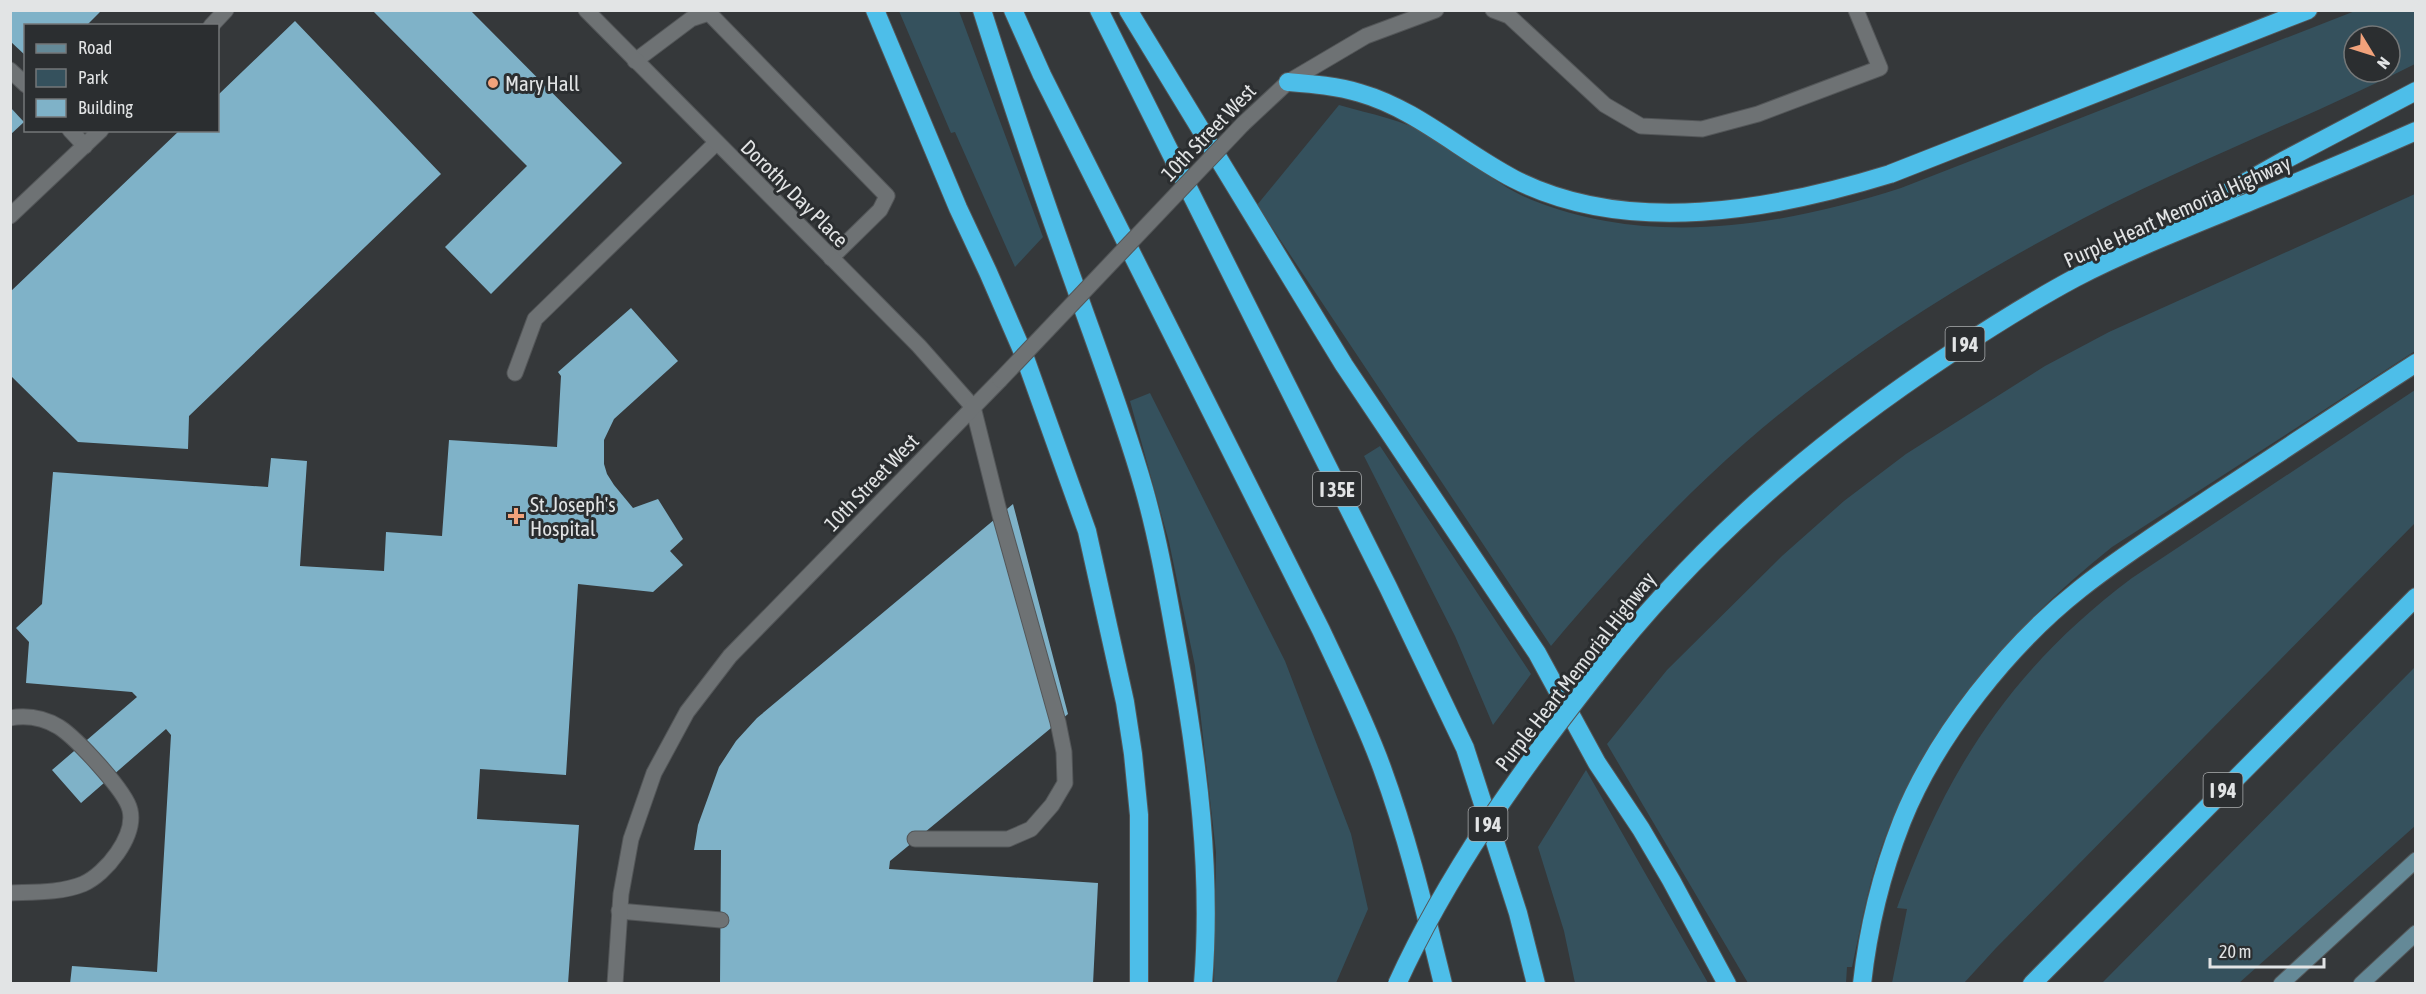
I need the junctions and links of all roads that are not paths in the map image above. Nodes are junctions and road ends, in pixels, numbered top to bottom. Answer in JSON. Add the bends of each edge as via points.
{"nodes":[{"id":1,"x":226,"y":10,"type":"edge"},
{"id":2,"x":586,"y":10,"type":"edge"},
{"id":3,"x":875,"y":10,"type":"edge"},
{"id":4,"x":982,"y":10,"type":"edge"},
{"id":5,"x":1013,"y":10,"type":"edge"},
{"id":6,"x":1099,"y":10,"type":"edge"},
{"id":7,"x":1128,"y":10,"type":"edge"},
{"id":8,"x":1436,"y":10,"type":"edge"},
{"id":9,"x":1492,"y":10,"type":"edge"},
{"id":10,"x":1856,"y":10,"type":"edge"},
{"id":11,"x":2308,"y":10,"type":"edge"},
{"id":12,"x":213,"y":24,"type":"edge"},
{"id":13,"x":635,"y":61,"type":"junction"},
{"id":14,"x":10,"y":70,"type":"edge"},
{"id":15,"x":1288,"y":82,"type":"junction"},
{"id":16,"x":24,"y":83,"type":"edge"},
{"id":17,"x":2415,"y":91,"type":"edge"},
{"id":18,"x":2415,"y":131,"type":"edge"},
{"id":19,"x":72,"y":132,"type":"edge"},
{"id":20,"x":99,"y":132,"type":"edge"},
{"id":21,"x":716,"y":143,"type":"junction"},
{"id":22,"x":85,"y":146,"type":"junction"},
{"id":23,"x":10,"y":216,"type":"edge"},
{"id":24,"x":831,"y":258,"type":"junction"},
{"id":25,"x":2075,"y":278,"type":"junction"},
{"id":26,"x":2415,"y":363,"type":"edge"},
{"id":27,"x":515,"y":373,"type":"dead end"},
{"id":28,"x":973,"y":407,"type":"junction"},
{"id":29,"x":2415,"y":597,"type":"edge"},
{"id":30,"x":10,"y":718,"type":"edge"},
{"id":31,"x":915,"y":839,"type":"dead end"},
{"id":32,"x":2415,"y":860,"type":"edge"},
{"id":33,"x":10,"y":893,"type":"edge"},
{"id":34,"x":619,"y":911,"type":"junction"},
{"id":35,"x":721,"y":920,"type":"dead end"},
{"id":36,"x":2415,"y":933,"type":"edge"},
{"id":37,"x":615,"y":984,"type":"edge"},
{"id":38,"x":1139,"y":984,"type":"edge"},
{"id":39,"x":1203,"y":984,"type":"edge"},
{"id":40,"x":1397,"y":984,"type":"edge"},
{"id":41,"x":1443,"y":984,"type":"edge"},
{"id":42,"x":1536,"y":984,"type":"edge"},
{"id":43,"x":1727,"y":984,"type":"edge"},
{"id":44,"x":1862,"y":984,"type":"edge"},
{"id":45,"x":2032,"y":984,"type":"edge"},
{"id":46,"x":2281,"y":984,"type":"edge"},
{"id":47,"x":2361,"y":984,"type":"edge"}],
"edges":[{"from":1,"to":12,"type":"street"},
{"from":2,"to":13,"type":"street","name":"Dorothy Day Place"},
{"from":3,"to":38,"type":"highway","via":[[1024,356],[1087,531],[1133,754],[1139,846]]},
{"from":4,"to":39,"type":"highway","via":[[1122,419],[1158,543],[1200,795],[1206,905]]},
{"from":5,"to":41,"type":"highway","via":[[1357,706],[1408,845]]},
{"from":6,"to":42,"type":"highway","number":"I 35E","via":[[1465,748],[1518,913]]},
{"from":7,"to":43,"type":"highway","via":[[1344,364],[1537,653],[1597,763],[1671,880]]},
{"from":8,"to":15,"type":"street","name":"10th Street West","via":[[1366,36]]},
{"from":9,"to":10,"type":"street","via":[[1509,16],[1605,105],[1641,126],[1702,129],[1758,114],[1880,69]]},
{"from":11,"to":15,"type":"highway","via":[[1890,174],[1836,191],[1742,209],[1656,213],[1548,194],[1514,179],[1386,104],[1320,84]]},
{"from":13,"to":21,"type":"street","name":"Dorothy Day Place"},
{"from":13,"to":24,"type":"street","via":[[691,19],[709,13],[887,196],[880,210]]},
{"from":14,"to":16,"type":"street"},
{"from":15,"to":28,"type":"street","name":"10th Street West","bridge":true,"via":[[1243,124]]},
{"from":17,"to":25,"type":"highway"},
{"from":18,"to":25,"type":"highway","name":"Purple Heart Memorial Highway","number":"I 94"},
{"from":19,"to":22,"type":"street"},
{"from":20,"to":22,"type":"street"},
{"from":21,"to":24,"type":"street","name":"Dorothy Day Place"},
{"from":21,"to":27,"type":"street","via":[[535,319]]},
{"from":22,"to":23,"type":"street"},
{"from":24,"to":28,"type":"street","name":"Dorothy Day Place"},
{"from":25,"to":40,"type":"highway","name":"Purple Heart Memorial Highway","number":"I 94","bridge":true,"via":[[2020,309],[1868,410],[1781,479],[1693,561],[1595,675],[1501,803],[1431,917]]},
{"from":26,"to":44,"type":"highway","via":[[2150,539],[2080,589],[2022,643],[1966,710],[1902,820],[1888,862]]},
{"from":28,"to":31,"type":"street","via":[[1058,722],[1065,752],[1065,783],[1031,829],[1008,839]]},
{"from":28,"to":34,"type":"street","name":"10th Street West","via":[[730,656],[687,711],[654,773],[631,839]]},
{"from":29,"to":45,"type":"highway","number":"I 94"},
{"from":30,"to":33,"type":"street","via":[[33,717],[60,728],[112,781],[130,810],[128,831],[121,846],[100,873],[70,888]]},
{"from":32,"to":46,"type":"main road"},
{"from":34,"to":35,"type":"street"},
{"from":34,"to":37,"type":"street","name":"10th Street West"},
{"from":36,"to":47,"type":"main road"}]}
